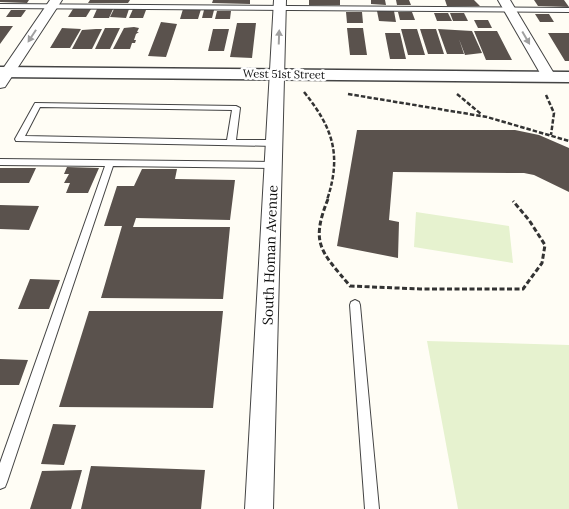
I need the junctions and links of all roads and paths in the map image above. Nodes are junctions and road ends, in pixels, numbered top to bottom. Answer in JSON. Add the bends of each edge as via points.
{"nodes":[{"id":1,"x":170,"y":0,"type":"edge"},
{"id":2,"x":392,"y":0,"type":"edge"},
{"id":3,"x":54,"y":3,"type":"edge"},
{"id":4,"x":280,"y":4,"type":"edge"},
{"id":5,"x":507,"y":5,"type":"edge"},
{"id":6,"x":0,"y":6,"type":"edge"},
{"id":7,"x":167,"y":7,"type":"junction"},
{"id":8,"x":395,"y":9,"type":"junction"},
{"id":9,"x":569,"y":10,"type":"edge"},
{"id":10,"x":278,"y":74,"type":"junction"},
{"id":11,"x":3,"y":76,"type":"edge"},
{"id":12,"x":569,"y":77,"type":"edge"},
{"id":13,"x":547,"y":84,"type":"junction"},
{"id":14,"x":310,"y":89,"type":"dead end"},
{"id":15,"x":454,"y":91,"type":"dead end"},
{"id":16,"x":345,"y":94,"type":"dead end"},
{"id":17,"x":483,"y":116,"type":"junction"},
{"id":18,"x":551,"y":135,"type":"junction"},
{"id":19,"x":569,"y":141,"type":"edge"},
{"id":20,"x":231,"y":143,"type":"junction"},
{"id":21,"x":274,"y":143,"type":"junction"},
{"id":22,"x":0,"y":162,"type":"edge"},
{"id":23,"x":110,"y":163,"type":"junction"},
{"id":24,"x":274,"y":165,"type":"junction"},
{"id":25,"x":513,"y":202,"type":"dead end"},
{"id":26,"x":355,"y":305,"type":"dead end"},
{"id":27,"x":0,"y":482,"type":"edge"},
{"id":28,"x":259,"y":509,"type":"edge"},
{"id":29,"x":372,"y":509,"type":"edge"}],
"edges":[{"from":1,"to":7,"type":"lane"},
{"from":2,"to":8,"type":"lane"},
{"from":3,"to":6,"type":"lane"},
{"from":3,"to":7,"type":"lane"},
{"from":3,"to":11,"type":"street","one_way":true},
{"from":4,"to":7,"type":"lane"},
{"from":4,"to":8,"type":"lane"},
{"from":10,"to":4,"type":"street","name":"South Homan Avenue","one_way":true},
{"from":5,"to":8,"type":"lane"},
{"from":5,"to":9,"type":"lane"},
{"from":5,"to":13,"type":"street","one_way":true},
{"from":10,"to":11,"type":"street","name":"West 51st Street"},
{"from":10,"to":13,"type":"street","name":"West 51st Street"},
{"from":10,"to":21,"type":"street","name":"South Homan Avenue"},
{"from":12,"to":13,"type":"street","name":"West 51st Street"},
{"from":13,"to":18,"type":"path","via":[[554,113]]},
{"from":14,"to":25,"type":"path","via":[[301,88],[329,126],[336,150],[334,180],[317,230],[328,260],[350,286],[523,289],[542,263],[545,245]]},
{"from":15,"to":17,"type":"path"},
{"from":16,"to":17,"type":"path"},
{"from":17,"to":18,"type":"path"},
{"from":18,"to":19,"type":"path"},
{"from":20,"to":20,"type":"lane","via":[[67,140],[19,139],[38,105],[236,108]]},
{"from":20,"to":21,"type":"lane"},
{"from":21,"to":24,"type":"street","name":"South Homan Avenue"},
{"from":22,"to":23,"type":"lane"},
{"from":23,"to":24,"type":"lane"},
{"from":23,"to":27,"type":"lane"},
{"from":24,"to":28,"type":"street","name":"South Homan Avenue"},
{"from":26,"to":29,"type":"lane"}]}
